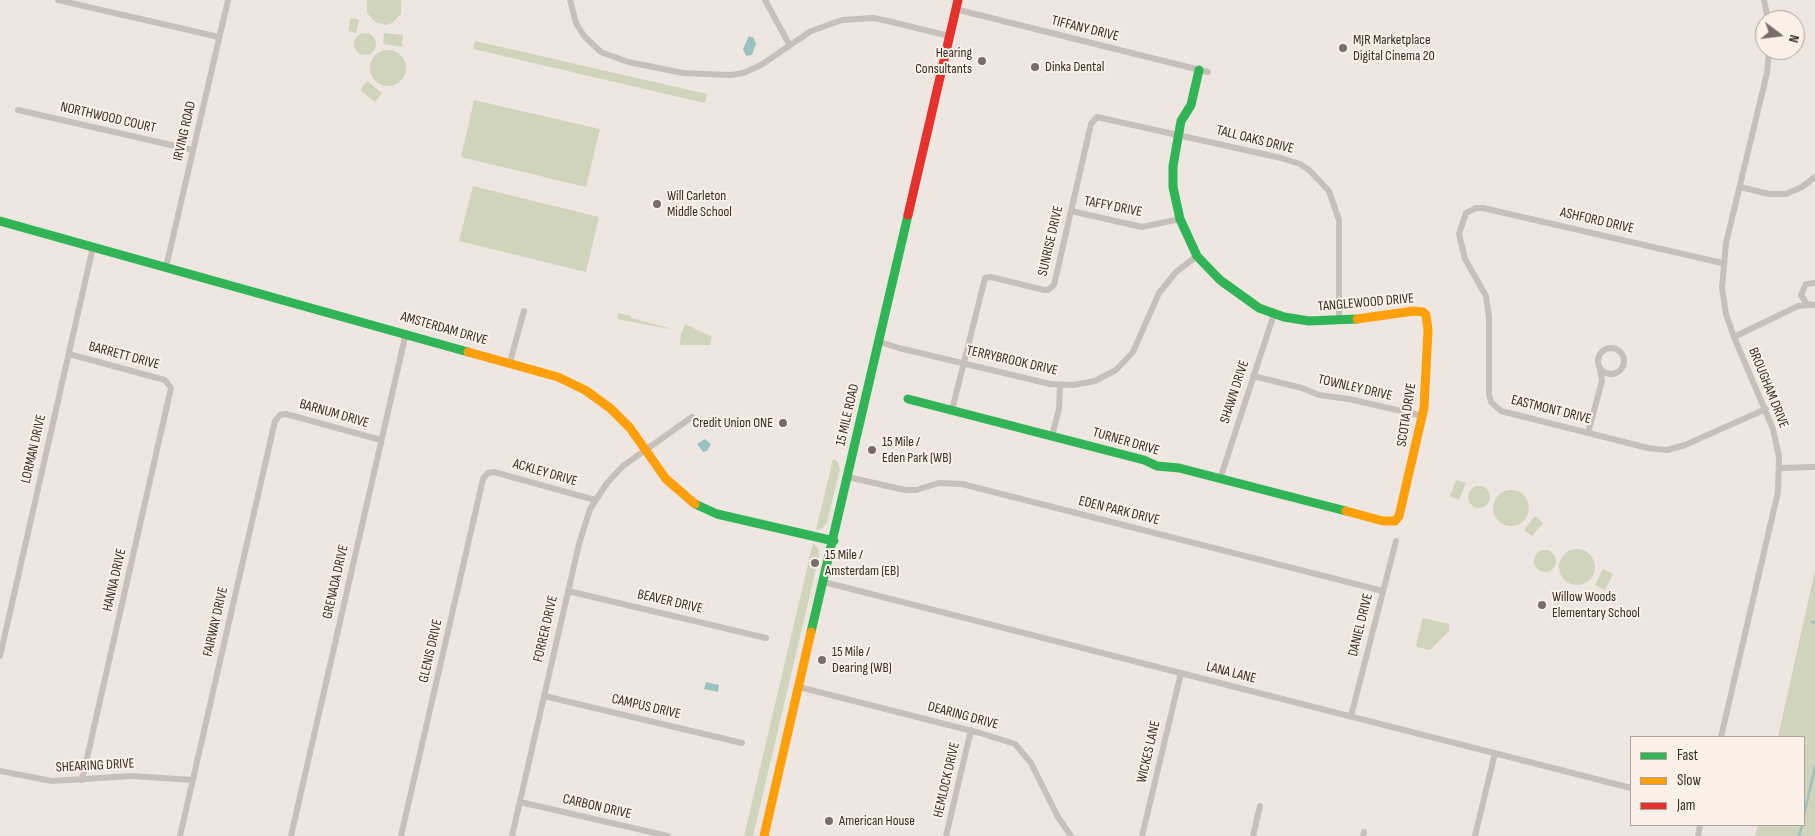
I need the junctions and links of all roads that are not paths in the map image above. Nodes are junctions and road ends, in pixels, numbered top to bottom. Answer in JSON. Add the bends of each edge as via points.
{"nodes":[{"id":1,"x":58,"y":0,"type":"edge"},
{"id":2,"x":228,"y":0,"type":"edge"},
{"id":3,"x":570,"y":0,"type":"edge"},
{"id":4,"x":764,"y":0,"type":"edge"},
{"id":5,"x":956,"y":5,"type":"edge"},
{"id":6,"x":949,"y":36,"type":"junction"},
{"id":7,"x":219,"y":37,"type":"junction"},
{"id":8,"x":789,"y":44,"type":"junction"},
{"id":9,"x":1768,"y":60,"type":"edge"},
{"id":10,"x":1203,"y":71,"type":"joint"},
{"id":11,"x":18,"y":110,"type":"dead end"},
{"id":12,"x":1095,"y":118,"type":"joint"},
{"id":13,"x":1178,"y":134,"type":"junction"},
{"id":14,"x":193,"y":150,"type":"junction"},
{"id":15,"x":1815,"y":177,"type":"edge"},
{"id":16,"x":1740,"y":187,"type":"junction"},
{"id":17,"x":1071,"y":211,"type":"junction"},
{"id":18,"x":1466,"y":213,"type":"joint"},
{"id":19,"x":1180,"y":219,"type":"junction"},
{"id":20,"x":0,"y":220,"type":"edge"},
{"id":21,"x":93,"y":246,"type":"junction"},
{"id":22,"x":1197,"y":256,"type":"junction"},
{"id":23,"x":1722,"y":263,"type":"junction"},
{"id":24,"x":166,"y":267,"type":"junction"},
{"id":25,"x":1815,"y":283,"type":"edge"},
{"id":26,"x":1801,"y":295,"type":"junction"},
{"id":27,"x":1813,"y":305,"type":"edge"},
{"id":28,"x":1798,"y":306,"type":"junction"},
{"id":29,"x":524,"y":311,"type":"dead end"},
{"id":30,"x":1423,"y":312,"type":"joint"},
{"id":31,"x":1274,"y":314,"type":"junction"},
{"id":32,"x":1339,"y":321,"type":"junction"},
{"id":33,"x":406,"y":333,"type":"junction"},
{"id":34,"x":1734,"y":337,"type":"junction"},
{"id":35,"x":880,"y":342,"type":"junction"},
{"id":36,"x":69,"y":354,"type":"junction"},
{"id":37,"x":510,"y":362,"type":"junction"},
{"id":38,"x":964,"y":363,"type":"junction"},
{"id":39,"x":1600,"y":368,"type":"junction"},
{"id":40,"x":1609,"y":373,"type":"junction"},
{"id":41,"x":1253,"y":376,"type":"junction"},
{"id":42,"x":1602,"y":381,"type":"junction"},
{"id":43,"x":170,"y":385,"type":"joint"},
{"id":44,"x":1060,"y":385,"type":"junction"},
{"id":45,"x":908,"y":399,"type":"dead end"},
{"id":46,"x":1766,"y":409,"type":"junction"},
{"id":47,"x":952,"y":410,"type":"junction"},
{"id":48,"x":280,"y":415,"type":"joint"},
{"id":49,"x":692,"y":416,"type":"dead end"},
{"id":50,"x":1423,"y":416,"type":"junction"},
{"id":51,"x":1588,"y":433,"type":"junction"},
{"id":52,"x":1052,"y":436,"type":"junction"},
{"id":53,"x":381,"y":440,"type":"junction"},
{"id":54,"x":645,"y":449,"type":"junction"},
{"id":55,"x":1815,"y":467,"type":"edge"},
{"id":56,"x":1780,"y":468,"type":"junction"},
{"id":57,"x":488,"y":473,"type":"joint"},
{"id":58,"x":848,"y":477,"type":"junction"},
{"id":59,"x":1220,"y":479,"type":"junction"},
{"id":60,"x":595,"y":500,"type":"junction"},
{"id":61,"x":1396,"y":521,"type":"joint"},
{"id":62,"x":834,"y":541,"type":"junction"},
{"id":63,"x":1396,"y":541,"type":"dead end"},
{"id":64,"x":824,"y":582,"type":"junction"},
{"id":65,"x":568,"y":591,"type":"junction"},
{"id":66,"x":1383,"y":591,"type":"junction"},
{"id":67,"x":766,"y":638,"type":"dead end"},
{"id":68,"x":0,"y":656,"type":"edge"},
{"id":69,"x":1181,"y":673,"type":"junction"},
{"id":70,"x":799,"y":687,"type":"junction"},
{"id":71,"x":544,"y":696,"type":"junction"},
{"id":72,"x":1351,"y":716,"type":"junction"},
{"id":73,"x":971,"y":730,"type":"junction"},
{"id":74,"x":1721,"y":736,"type":"edge"},
{"id":75,"x":742,"y":743,"type":"dead end"},
{"id":76,"x":1495,"y":753,"type":"junction"},
{"id":77,"x":0,"y":771,"type":"edge"},
{"id":78,"x":82,"y":780,"type":"junction"},
{"id":79,"x":193,"y":780,"type":"junction"},
{"id":80,"x":1630,"y":788,"type":"edge"},
{"id":81,"x":520,"y":802,"type":"junction"},
{"id":82,"x":1260,"y":806,"type":"dead end"},
{"id":83,"x":180,"y":836,"type":"edge"},
{"id":84,"x":291,"y":836,"type":"edge"},
{"id":85,"x":401,"y":836,"type":"edge"},
{"id":86,"x":512,"y":836,"type":"edge"},
{"id":87,"x":668,"y":836,"type":"edge"},
{"id":88,"x":764,"y":836,"type":"edge"},
{"id":89,"x":946,"y":836,"type":"edge"},
{"id":90,"x":1071,"y":836,"type":"edge"},
{"id":91,"x":1142,"y":836,"type":"edge"},
{"id":92,"x":1253,"y":836,"type":"edge"},
{"id":93,"x":1474,"y":836,"type":"edge"}],
"edges":[{"from":1,"to":7,"type":"street"},
{"from":2,"to":7,"type":"street","name":"IRVING ROAD"},
{"from":3,"to":8,"type":"street","via":[[580,30],[593,46],[628,62],[683,73],[731,75],[761,65]]},
{"from":4,"to":8,"type":"street"},
{"from":5,"to":6,"type":"street","name":"15 MILE ROAD"},
{"from":5,"to":10,"type":"street","name":"TIFFANY DRIVE"},
{"from":6,"to":8,"type":"street","via":[[873,18],[827,24]]},
{"from":6,"to":35,"type":"street","name":"15 MILE ROAD"},
{"from":7,"to":14,"type":"street","name":"IRVING ROAD"},
{"from":9,"to":16,"type":"street","name":"BROUGHAM DRIVE"},
{"from":10,"to":13,"type":"street","name":"TANGLEWOOD DRIVE"},
{"from":11,"to":14,"type":"street","name":"NORTHWOOD COURT"},
{"from":12,"to":13,"type":"street","name":"TALL OAKS DRIVE"},
{"from":12,"to":17,"type":"street","name":"SUNRISE DRIVE"},
{"from":13,"to":19,"type":"street","name":"TANGLEWOOD DRIVE","via":[[1173,173]]},
{"from":13,"to":32,"type":"street","name":"TALL OAKS DRIVE","via":[[1300,164],[1329,191],[1339,220]]},
{"from":14,"to":24,"type":"street","name":"IRVING ROAD"},
{"from":15,"to":16,"type":"street","via":[[1786,194],[1769,194]]},
{"from":16,"to":23,"type":"street","name":"BROUGHAM DRIVE"},
{"from":17,"to":19,"type":"street","name":"TAFFY DRIVE","via":[[1142,226]]},
{"from":17,"to":38,"type":"street","name":"SUNRISE DRIVE","via":[[1052,288],[1044,290],[991,277],[983,280]]},
{"from":18,"to":23,"type":"street","name":"ASHFORD DRIVE","via":[[1476,208],[1492,209]]},
{"from":18,"to":51,"type":"street","name":"EASTMONT DRIVE","via":[[1461,222],[1460,244],[1488,305],[1491,402],[1501,411]]},
{"from":19,"to":22,"type":"street","name":"TANGLEWOOD DRIVE"},
{"from":20,"to":21,"type":"street","name":"AMSTERDAM DRIVE"},
{"from":21,"to":24,"type":"street","name":"AMSTERDAM DRIVE"},
{"from":21,"to":36,"type":"street","name":"LORMAN DRIVE"},
{"from":22,"to":31,"type":"street","name":"TANGLEWOOD DRIVE","via":[[1244,300]]},
{"from":22,"to":44,"type":"street","name":"TERRYBROOK DRIVE","via":[[1176,272],[1159,293],[1137,346],[1126,360],[1095,381]]},
{"from":23,"to":34,"type":"street","name":"BROUGHAM DRIVE","via":[[1723,300]]},
{"from":24,"to":33,"type":"street","name":"AMSTERDAM DRIVE"},
{"from":25,"to":26,"type":"street","via":[[1806,284]]},
{"from":26,"to":27,"type":"street","via":[[1804,302]]},
{"from":26,"to":28,"type":"street"},
{"from":27,"to":28,"type":"street"},
{"from":28,"to":34,"type":"street"},
{"from":29,"to":37,"type":"street"},
{"from":30,"to":32,"type":"street","name":"TANGLEWOOD DRIVE"},
{"from":30,"to":50,"type":"street","name":"SCOTIA DRIVE","via":[[1428,330]]},
{"from":31,"to":32,"type":"street","name":"TANGLEWOOD DRIVE","via":[[1309,321]]},
{"from":31,"to":41,"type":"street","name":"SHAWN DRIVE"},
{"from":33,"to":37,"type":"street","name":"AMSTERDAM DRIVE"},
{"from":33,"to":53,"type":"street","name":"GRENADA DRIVE"},
{"from":34,"to":46,"type":"street","name":"BROUGHAM DRIVE"},
{"from":35,"to":38,"type":"street","name":"TERRYBROOK DRIVE"},
{"from":35,"to":58,"type":"street","name":"15 MILE ROAD"},
{"from":36,"to":43,"type":"street","name":"BARRETT DRIVE","via":[[165,380]]},
{"from":36,"to":68,"type":"street","name":"LORMAN DRIVE"},
{"from":37,"to":54,"type":"street","name":"AMSTERDAM DRIVE","via":[[558,377],[585,390],[620,417]]},
{"from":38,"to":44,"type":"street","name":"TERRYBROOK DRIVE"},
{"from":38,"to":47,"type":"street","name":"SUNRISE DRIVE"},
{"from":39,"to":40,"type":"street"},
{"from":39,"to":40,"type":"street","via":[[1598,360],[1604,349],[1620,351],[1625,358],[1624,366]]},
{"from":39,"to":42,"type":"street"},
{"from":40,"to":42,"type":"street"},
{"from":41,"to":50,"type":"street","name":"TOWNLEY DRIVE","via":[[1319,395]]},
{"from":41,"to":59,"type":"street","name":"SHAWN DRIVE"},
{"from":42,"to":51,"type":"street"},
{"from":43,"to":78,"type":"street","name":"HANNA DRIVE","via":[[172,391]]},
{"from":44,"to":52,"type":"street","via":[[1059,409]]},
{"from":45,"to":47,"type":"street","name":"TURNER DRIVE"},
{"from":46,"to":51,"type":"street","name":"EASTMONT DRIVE","via":[[1667,450]]},
{"from":46,"to":56,"type":"street","name":"BROUGHAM DRIVE","via":[[1777,443]]},
{"from":47,"to":52,"type":"street","name":"TURNER DRIVE"},
{"from":48,"to":53,"type":"street","name":"BARNUM DRIVE"},
{"from":48,"to":79,"type":"street","name":"FAIRWAY DRIVE","via":[[275,421]]},
{"from":49,"to":54,"type":"street","name":"FORRER DRIVE"},
{"from":50,"to":61,"type":"street","name":"SCOTIA DRIVE"},
{"from":52,"to":59,"type":"street","name":"TURNER DRIVE","via":[[1157,466]]},
{"from":53,"to":84,"type":"street","name":"GRENADA DRIVE"},
{"from":54,"to":60,"type":"street","name":"FORRER DRIVE","via":[[614,474]]},
{"from":54,"to":62,"type":"street","name":"AMSTERDAM DRIVE","via":[[674,488],[701,507],[718,514]]},
{"from":55,"to":56,"type":"street"},
{"from":56,"to":74,"type":"street","name":"BROUGHAM DRIVE","via":[[1776,503]]},
{"from":57,"to":60,"type":"street","name":"ACKLEY DRIVE"},
{"from":57,"to":85,"type":"street","name":"GLENIS DRIVE","via":[[483,478]]},
{"from":58,"to":62,"type":"street","name":"15 MILE ROAD"},
{"from":58,"to":66,"type":"street","name":"EDEN PARK DRIVE","via":[[905,490],[939,483],[962,484]]},
{"from":59,"to":61,"type":"street","name":"TURNER DRIVE","via":[[1383,521]]},
{"from":60,"to":65,"type":"street","name":"FORRER DRIVE","via":[[582,530]]},
{"from":62,"to":64,"type":"street","name":"15 MILE ROAD"},
{"from":63,"to":66,"type":"street","name":"DANIEL DRIVE"},
{"from":64,"to":69,"type":"street","name":"LANA LANE"},
{"from":64,"to":70,"type":"street","name":"15 MILE ROAD"},
{"from":65,"to":67,"type":"street","name":"BEAVER DRIVE"},
{"from":65,"to":71,"type":"street","name":"FORRER DRIVE"},
{"from":66,"to":72,"type":"street","name":"DANIEL DRIVE"},
{"from":69,"to":72,"type":"street","name":"LANA LANE"},
{"from":69,"to":91,"type":"street","name":"WICKES LANE"},
{"from":70,"to":73,"type":"street","name":"DEARING DRIVE"},
{"from":70,"to":88,"type":"street","name":"15 MILE ROAD"},
{"from":71,"to":75,"type":"street","name":"CAMPUS DRIVE"},
{"from":71,"to":81,"type":"street","name":"FORRER DRIVE"},
{"from":72,"to":76,"type":"street","name":"LANA LANE"},
{"from":73,"to":89,"type":"street","name":"HEMLOCK DRIVE"},
{"from":73,"to":90,"type":"street","name":"DEARING DRIVE","via":[[1020,748],[1032,763],[1058,817]]},
{"from":76,"to":80,"type":"street","name":"LANA LANE"},
{"from":76,"to":93,"type":"street"},
{"from":77,"to":78,"type":"street","name":"SHEARING DRIVE","via":[[42,780]]},
{"from":78,"to":79,"type":"street","name":"SHEARING DRIVE","via":[[149,776]]},
{"from":79,"to":83,"type":"street","name":"FAIRWAY DRIVE"},
{"from":81,"to":86,"type":"street","name":"FORRER DRIVE"},
{"from":81,"to":87,"type":"street","name":"CARBON DRIVE"},
{"from":82,"to":92,"type":"street"}]}
